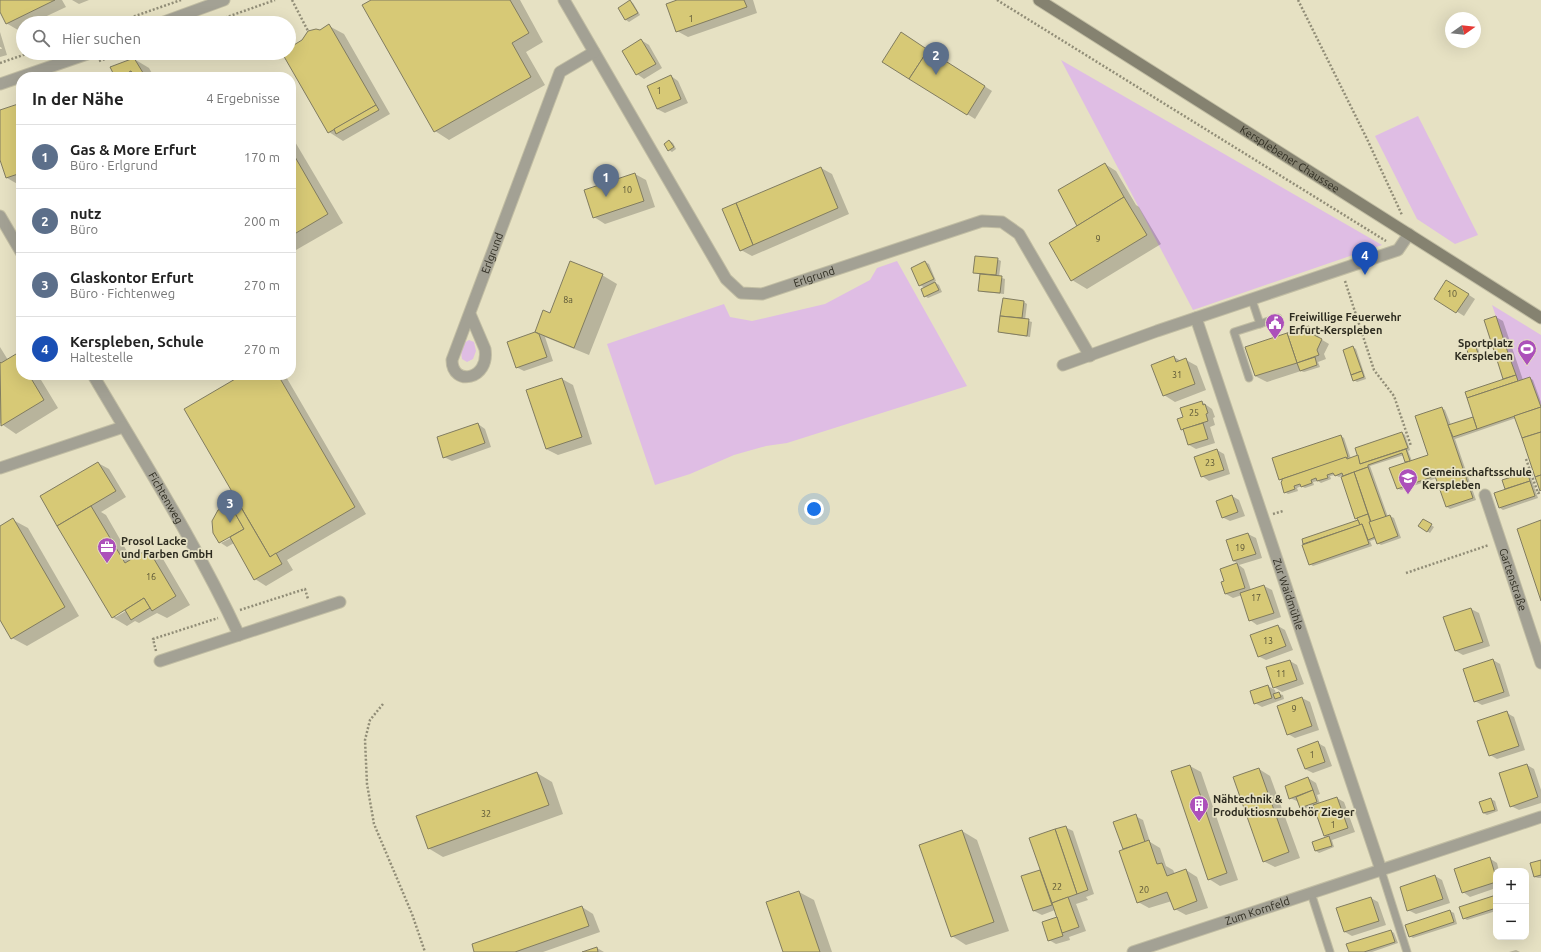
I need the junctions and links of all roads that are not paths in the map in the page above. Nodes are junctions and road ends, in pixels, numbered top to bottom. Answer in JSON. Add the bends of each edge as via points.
{"nodes":[{"id":1,"x":224,"y":0,"type":"edge"},
{"id":2,"x":564,"y":0,"type":"edge"},
{"id":3,"x":1039,"y":0,"type":"edge"},
{"id":4,"x":180,"y":16,"type":"edge"},
{"id":5,"x":594,"y":52,"type":"junction"},
{"id":6,"x":70,"y":60,"type":"edge"},
{"id":7,"x":35,"y":72,"type":"edge"},
{"id":8,"x":16,"y":78,"type":"edge"},
{"id":9,"x":0,"y":84,"type":"edge"},
{"id":10,"x":0,"y":216,"type":"edge"},
{"id":11,"x":1408,"y":234,"type":"junction"},
{"id":12,"x":16,"y":243,"type":"edge"},
{"id":13,"x":1252,"y":300,"type":"junction"},
{"id":14,"x":470,"y":314,"type":"junction"},
{"id":15,"x":1196,"y":318,"type":"junction"},
{"id":16,"x":1278,"y":318,"type":"dead end"},
{"id":17,"x":1541,"y":318,"type":"edge"},
{"id":18,"x":1260,"y":324,"type":"junction"},
{"id":19,"x":1090,"y":356,"type":"junction"},
{"id":20,"x":1063,"y":365,"type":"dead end"},
{"id":21,"x":1249,"y":378,"type":"dead end"},
{"id":22,"x":96,"y":380,"type":"edge"},
{"id":23,"x":124,"y":427,"type":"junction"},
{"id":24,"x":0,"y":468,"type":"edge"},
{"id":25,"x":1485,"y":495,"type":"dead end"},
{"id":26,"x":340,"y":602,"type":"dead end"},
{"id":27,"x":239,"y":635,"type":"junction"},
{"id":28,"x":160,"y":661,"type":"dead end"},
{"id":29,"x":1541,"y":663,"type":"edge"},
{"id":30,"x":1541,"y":817,"type":"edge"},
{"id":31,"x":1381,"y":870,"type":"junction"},
{"id":32,"x":1311,"y":892,"type":"junction"},
{"id":33,"x":1133,"y":952,"type":"edge"},
{"id":34,"x":1330,"y":952,"type":"edge"},
{"id":35,"x":1407,"y":952,"type":"edge"}],
"edges":[{"from":1,"to":4,"type":"street"},
{"from":2,"to":5,"type":"street","name":"Erlgrund"},
{"from":3,"to":11,"type":"main road","name":"Kersplebener Chaussee"},
{"from":5,"to":14,"type":"street","name":"Erlgrund","via":[[560,72]]},
{"from":5,"to":19,"type":"street","name":"Erlgrund","via":[[726,279],[741,293],[762,294],[982,221],[1002,222],[1019,234]]},
{"from":6,"to":7,"type":"street"},
{"from":8,"to":9,"type":"street"},
{"from":10,"to":12,"type":"street"},
{"from":11,"to":13,"type":"street","via":[[1398,250]]},
{"from":11,"to":17,"type":"main road","name":"Kersplebener Chaussee"},
{"from":13,"to":15,"type":"street"},
{"from":13,"to":18,"type":"lane"},
{"from":14,"to":14,"type":"street","name":"Erlgrund","via":[[486,355],[482,368],[470,377],[456,373],[452,366]]},
{"from":15,"to":19,"type":"street"},
{"from":15,"to":31,"type":"street","name":"Zur Waidmühle"},
{"from":16,"to":18,"type":"lane"},
{"from":18,"to":21,"type":"lane","via":[[1234,332]]},
{"from":19,"to":20,"type":"street"},
{"from":22,"to":23,"type":"street","name":"Fichtenweg"},
{"from":23,"to":24,"type":"street"},
{"from":23,"to":27,"type":"street","name":"Fichtenweg","via":[[172,508]]},
{"from":25,"to":29,"type":"street","name":"Gartenstraße"},
{"from":26,"to":27,"type":"street"},
{"from":27,"to":28,"type":"street"},
{"from":30,"to":31,"type":"street","name":"Zum Kornfeld"},
{"from":31,"to":32,"type":"street","name":"Zum Kornfeld"},
{"from":31,"to":35,"type":"lane"},
{"from":32,"to":33,"type":"street","name":"Zum Kornfeld"},
{"from":32,"to":34,"type":"lane"}]}
